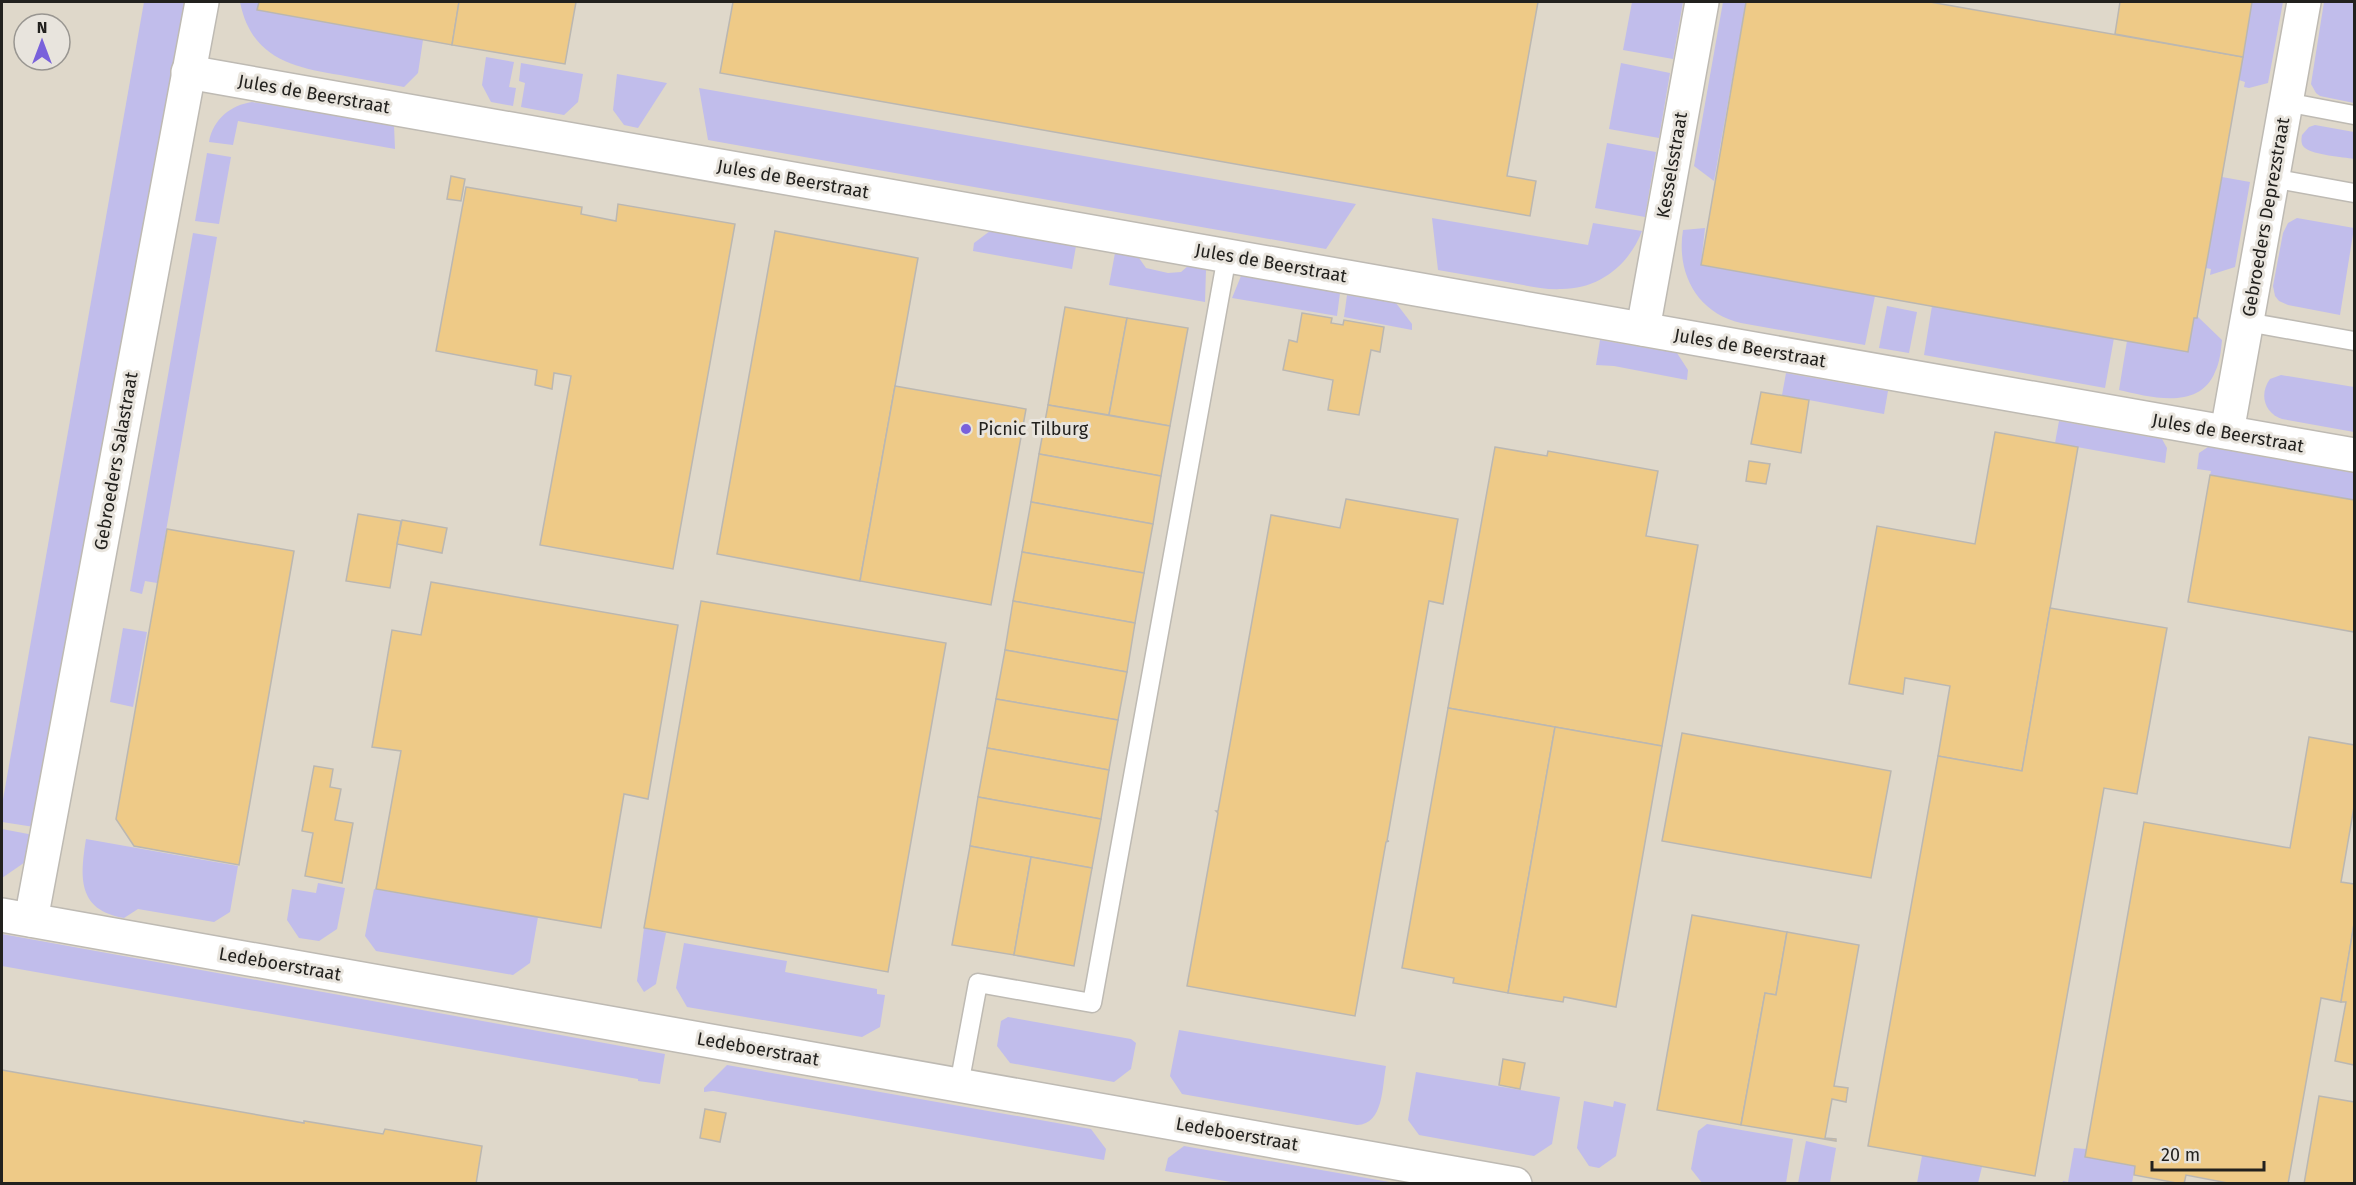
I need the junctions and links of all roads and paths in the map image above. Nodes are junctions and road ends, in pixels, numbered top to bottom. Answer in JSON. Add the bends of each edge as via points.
{"nodes":[{"id":1,"x":201,"y":2,"type":"edge"},
{"id":2,"x":1702,"y":2,"type":"edge"},
{"id":3,"x":2304,"y":2,"type":"edge"},
{"id":4,"x":188,"y":72,"type":"junction"},
{"id":5,"x":2286,"y":102,"type":"junction"},
{"id":6,"x":2355,"y":115,"type":"edge"},
{"id":7,"x":2272,"y":178,"type":"junction"},
{"id":8,"x":2355,"y":193,"type":"edge"},
{"id":9,"x":1227,"y":256,"type":"junction"},
{"id":10,"x":2247,"y":322,"type":"junction"},
{"id":11,"x":1643,"y":329,"type":"junction"},
{"id":12,"x":2355,"y":341,"type":"edge"},
{"id":13,"x":2227,"y":432,"type":"junction"},
{"id":14,"x":2355,"y":455,"type":"edge"},
{"id":15,"x":16,"y":918,"type":"edge"},
{"id":16,"x":959,"y":1085,"type":"junction"},
{"id":17,"x":1515,"y":1184,"type":"edge"}],
"edges":[{"from":1,"to":4,"type":"street","name":"Gebroeders Salastraat"},
{"from":2,"to":11,"type":"street","name":"Kesselsstraat"},
{"from":3,"to":5,"type":"street","name":"Gebroeders Deprezstraat"},
{"from":4,"to":9,"type":"street","name":"Jules de Beerstraat"},
{"from":4,"to":15,"type":"street","name":"Gebroeders Salastraat"},
{"from":5,"to":6,"type":"lane"},
{"from":5,"to":7,"type":"street","name":"Gebroeders Deprezstraat"},
{"from":7,"to":8,"type":"lane"},
{"from":7,"to":10,"type":"street","name":"Gebroeders Deprezstraat"},
{"from":9,"to":11,"type":"street","name":"Jules de Beerstraat"},
{"from":9,"to":16,"type":"lane","via":[[1092,1003],[978,983]]},
{"from":10,"to":12,"type":"lane"},
{"from":10,"to":13,"type":"street","name":"Gebroeders Deprezstraat"},
{"from":11,"to":13,"type":"street","name":"Jules de Beerstraat"},
{"from":13,"to":14,"type":"street","name":"Jules de Beerstraat"},
{"from":15,"to":16,"type":"street","name":"Ledeboerstraat"},
{"from":16,"to":17,"type":"street","name":"Ledeboerstraat"}]}
